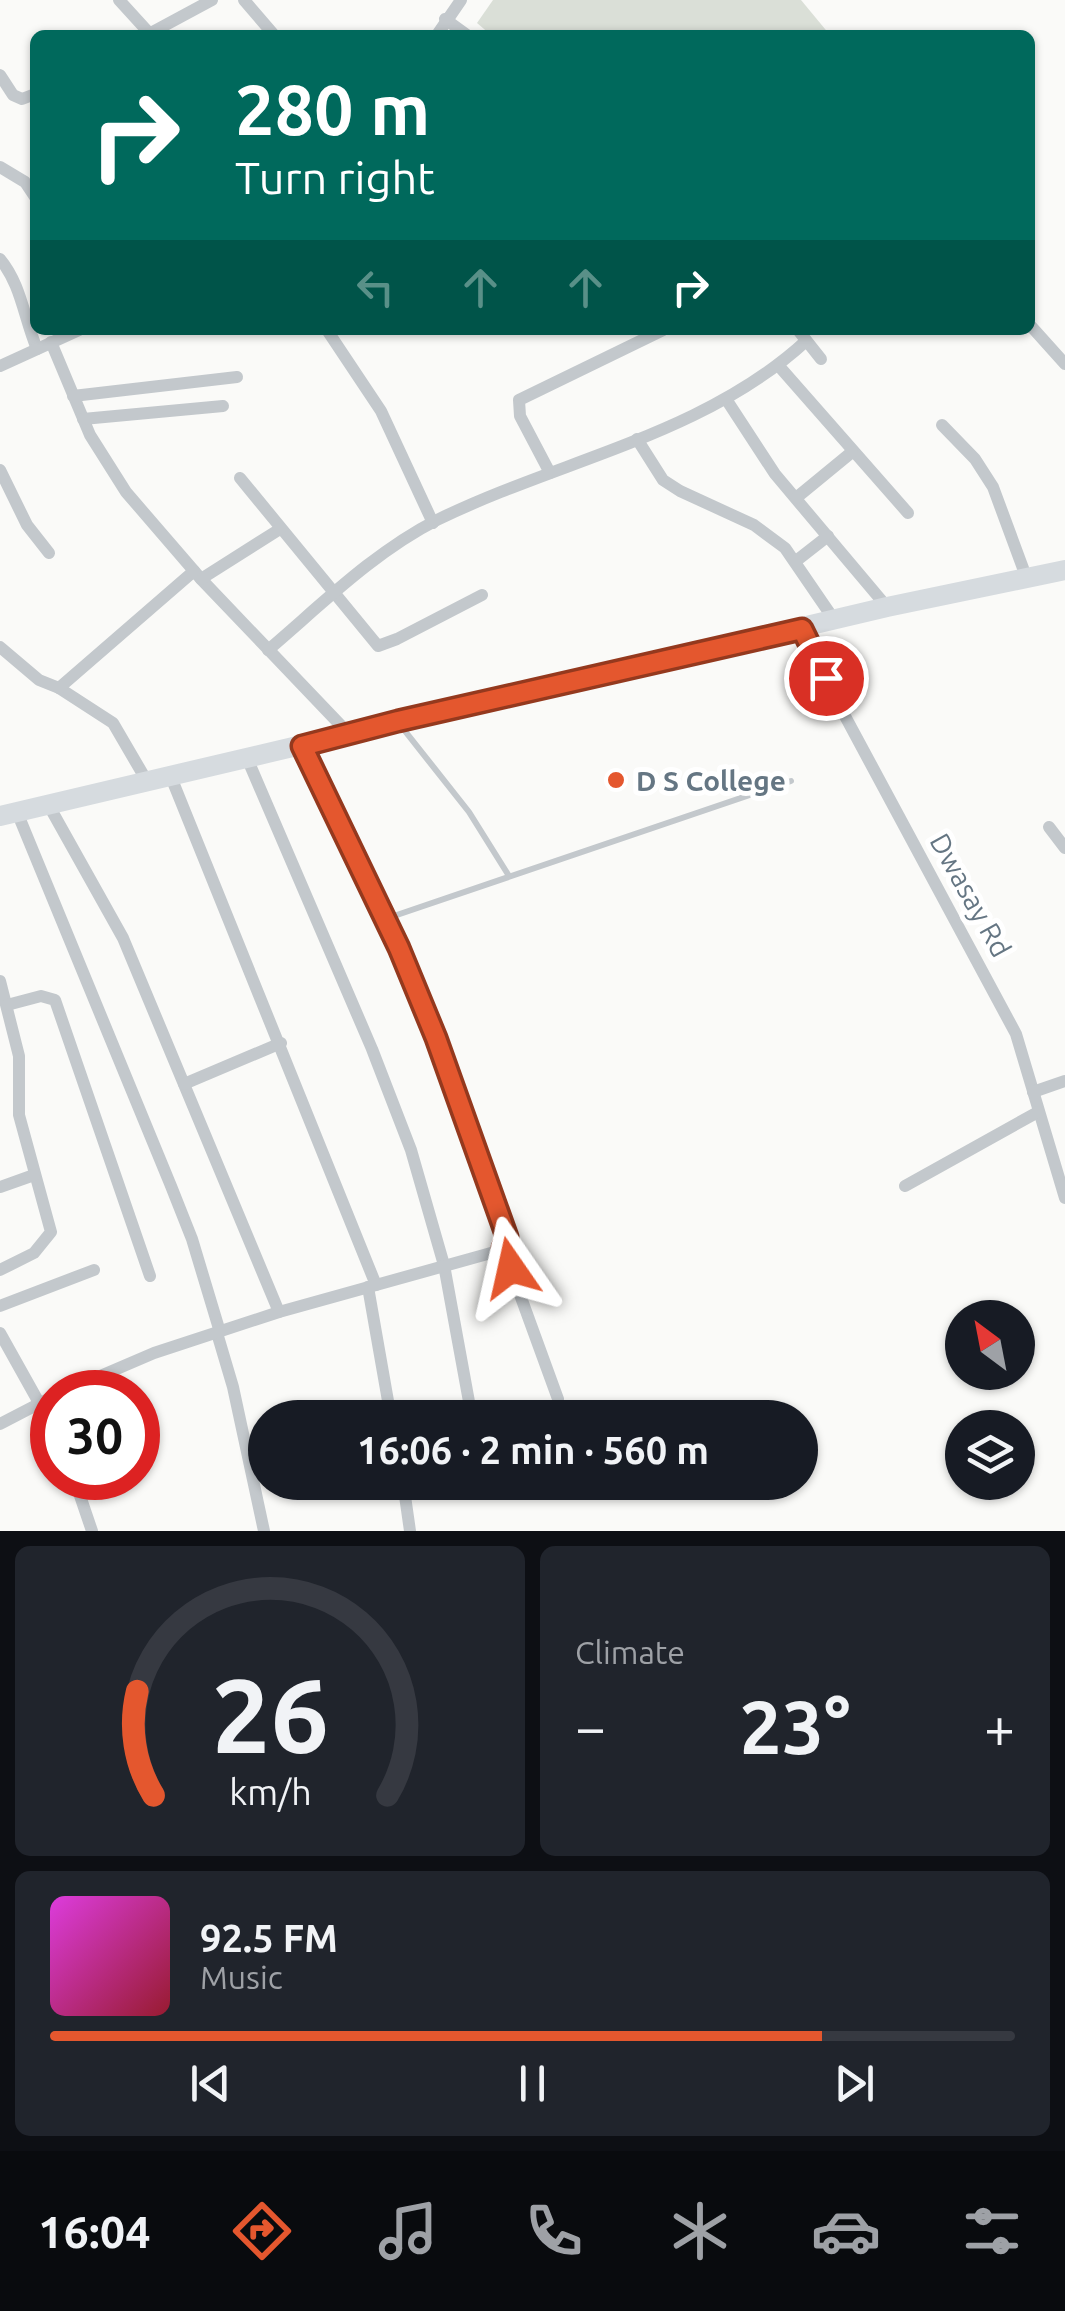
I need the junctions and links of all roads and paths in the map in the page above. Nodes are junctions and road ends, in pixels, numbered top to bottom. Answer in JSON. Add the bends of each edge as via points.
{"nodes":[{"id":1,"x":118,"y":0,"type":"edge"},
{"id":2,"x":212,"y":0,"type":"edge"},
{"id":3,"x":244,"y":0,"type":"edge"},
{"id":4,"x":461,"y":0,"type":"edge"},
{"id":5,"x":445,"y":19,"type":"junction"},
{"id":6,"x":175,"y":29,"type":"edge"},
{"id":7,"x":145,"y":30,"type":"edge"},
{"id":8,"x":270,"y":30,"type":"edge"},
{"id":9,"x":440,"y":30,"type":"edge"},
{"id":10,"x":460,"y":30,"type":"edge"},
{"id":11,"x":0,"y":75,"type":"edge"},
{"id":12,"x":30,"y":96,"type":"edge"},
{"id":13,"x":0,"y":167,"type":"edge"},
{"id":14,"x":30,"y":190,"type":"edge"},
{"id":15,"x":0,"y":259,"type":"edge"},
{"id":16,"x":1035,"y":330,"type":"edge"},
{"id":17,"x":30,"y":331,"type":"edge"},
{"id":18,"x":32,"y":335,"type":"edge"},
{"id":19,"x":67,"y":335,"type":"edge"},
{"id":20,"x":330,"y":335,"type":"edge"},
{"id":21,"x":653,"y":335,"type":"edge"},
{"id":22,"x":802,"y":336,"type":"edge"},
{"id":23,"x":51,"y":342,"type":"junction"},
{"id":24,"x":37,"y":348,"type":"junction"},
{"id":25,"x":820,"y":359,"type":"dead end"},
{"id":26,"x":1065,"y":364,"type":"edge"},
{"id":27,"x":778,"y":365,"type":"junction"},
{"id":28,"x":0,"y":366,"type":"edge"},
{"id":29,"x":237,"y":378,"type":"dead end"},
{"id":30,"x":73,"y":396,"type":"junction"},
{"id":31,"x":726,"y":399,"type":"junction"},
{"id":32,"x":223,"y":406,"type":"dead end"},
{"id":33,"x":82,"y":419,"type":"junction"},
{"id":34,"x":942,"y":426,"type":"dead end"},
{"id":35,"x":636,"y":439,"type":"junction"},
{"id":36,"x":852,"y":452,"type":"junction"},
{"id":37,"x":0,"y":470,"type":"edge"},
{"id":38,"x":550,"y":473,"type":"junction"},
{"id":39,"x":240,"y":478,"type":"dead end"},
{"id":40,"x":3,"y":487,"type":"edge"},
{"id":41,"x":796,"y":498,"type":"junction"},
{"id":42,"x":908,"y":512,"type":"dead end"},
{"id":43,"x":433,"y":522,"type":"junction"},
{"id":44,"x":280,"y":529,"type":"junction"},
{"id":45,"x":828,"y":536,"type":"junction"},
{"id":46,"x":49,"y":553,"type":"dead end"},
{"id":47,"x":796,"y":561,"type":"junction"},
{"id":48,"x":1065,"y":570,"type":"edge"},
{"id":49,"x":198,"y":575,"type":"junction"},
{"id":50,"x":1027,"y":579,"type":"junction"},
{"id":51,"x":334,"y":594,"type":"junction"},
{"id":52,"x":482,"y":595,"type":"dead end"},
{"id":53,"x":887,"y":608,"type":"junction"},
{"id":54,"x":836,"y":621,"type":"junction"},
{"id":55,"x":802,"y":629,"type":"junction"},
{"id":56,"x":0,"y":647,"type":"edge"},
{"id":57,"x":268,"y":650,"type":"junction"},
{"id":58,"x":60,"y":688,"type":"junction"},
{"id":59,"x":398,"y":721,"type":"junction"},
{"id":60,"x":349,"y":734,"type":"junction"},
{"id":61,"x":302,"y":746,"type":"junction"},
{"id":62,"x":247,"y":758,"type":"junction"},
{"id":63,"x":171,"y":778,"type":"junction"},
{"id":64,"x":791,"y":780,"type":"dead end"},
{"id":65,"x":148,"y":783,"type":"junction"},
{"id":66,"x":48,"y":804,"type":"junction"},
{"id":67,"x":8,"y":814,"type":"edge"},
{"id":68,"x":1049,"y":827,"type":"dead end"},
{"id":69,"x":1065,"y":848,"type":"edge"},
{"id":70,"x":509,"y":876,"type":"junction"},
{"id":71,"x":386,"y":919,"type":"junction"},
{"id":72,"x":0,"y":981,"type":"edge"},
{"id":73,"x":6,"y":1014,"type":"edge"},
{"id":74,"x":281,"y":1042,"type":"junction"},
{"id":75,"x":1065,"y":1081,"type":"edge"},
{"id":76,"x":184,"y":1084,"type":"junction"},
{"id":77,"x":1033,"y":1092,"type":"junction"},
{"id":78,"x":1038,"y":1112,"type":"junction"},
{"id":79,"x":34,"y":1176,"type":"junction"},
{"id":80,"x":904,"y":1186,"type":"dead end"},
{"id":81,"x":0,"y":1187,"type":"edge"},
{"id":82,"x":1065,"y":1198,"type":"edge"},
{"id":83,"x":503,"y":1248,"type":"junction"},
{"id":84,"x":444,"y":1265,"type":"junction"},
{"id":85,"x":0,"y":1270,"type":"edge"},
{"id":86,"x":94,"y":1270,"type":"dead end"},
{"id":87,"x":150,"y":1276,"type":"dead end"},
{"id":88,"x":372,"y":1286,"type":"junction"},
{"id":89,"x":0,"y":1306,"type":"edge"},
{"id":90,"x":280,"y":1312,"type":"junction"},
{"id":91,"x":0,"y":1332,"type":"edge"},
{"id":92,"x":218,"y":1332,"type":"junction"},
{"id":93,"x":113,"y":1370,"type":"edge"},
{"id":94,"x":30,"y":1376,"type":"edge"},
{"id":95,"x":558,"y":1399,"type":"dead end"},
{"id":96,"x":388,"y":1400,"type":"edge"},
{"id":97,"x":469,"y":1400,"type":"edge"},
{"id":98,"x":30,"y":1408,"type":"edge"},
{"id":99,"x":0,"y":1424,"type":"edge"},
{"id":100,"x":81,"y":1500,"type":"edge"},
{"id":101,"x":406,"y":1500,"type":"edge"},
{"id":102,"x":92,"y":1531,"type":"edge"},
{"id":103,"x":264,"y":1531,"type":"edge"},
{"id":104,"x":410,"y":1531,"type":"edge"}],
"edges":[{"from":1,"to":7,"type":"street"},
{"from":2,"to":6,"type":"street"},
{"from":3,"to":8,"type":"street"},
{"from":4,"to":5,"type":"street"},
{"from":5,"to":9,"type":"street"},
{"from":5,"to":10,"type":"street"},
{"from":11,"to":12,"type":"street","via":[[13,95]]},
{"from":13,"to":14,"type":"street"},
{"from":15,"to":17,"type":"street","via":[[16,280]]},
{"from":16,"to":26,"type":"street"},
{"from":18,"to":24,"type":"street"},
{"from":19,"to":23,"type":"street"},
{"from":20,"to":43,"type":"street","via":[[381,411]]},
{"from":21,"to":38,"type":"street","via":[[519,400],[520,416]]},
{"from":22,"to":25,"type":"street"},
{"from":22,"to":27,"type":"street"},
{"from":23,"to":24,"type":"street"},
{"from":23,"to":30,"type":"street"},
{"from":24,"to":28,"type":"street"},
{"from":27,"to":31,"type":"street"},
{"from":27,"to":36,"type":"street"},
{"from":29,"to":30,"type":"street"},
{"from":30,"to":33,"type":"street"},
{"from":31,"to":35,"type":"street"},
{"from":31,"to":41,"type":"street"},
{"from":32,"to":33,"type":"street"},
{"from":33,"to":49,"type":"street","via":[[126,492]]},
{"from":34,"to":50,"type":"street","via":[[993,487]]},
{"from":35,"to":38,"type":"street"},
{"from":35,"to":47,"type":"street","via":[[663,480],[754,525]]},
{"from":36,"to":41,"type":"street"},
{"from":36,"to":42,"type":"street"},
{"from":37,"to":40,"type":"street"},
{"from":38,"to":43,"type":"street"},
{"from":39,"to":44,"type":"street"},
{"from":40,"to":46,"type":"street"},
{"from":41,"to":45,"type":"street"},
{"from":43,"to":51,"type":"street"},
{"from":44,"to":49,"type":"street"},
{"from":44,"to":51,"type":"street"},
{"from":45,"to":47,"type":"street"},
{"from":45,"to":53,"type":"street"},
{"from":47,"to":54,"type":"street"},
{"from":48,"to":50,"type":"highway"},
{"from":49,"to":57,"type":"street"},
{"from":49,"to":58,"type":"street"},
{"from":50,"to":53,"type":"highway"},
{"from":51,"to":52,"type":"street","via":[[378,646]]},
{"from":51,"to":57,"type":"street"},
{"from":53,"to":54,"type":"highway"},
{"from":54,"to":55,"type":"highway"},
{"from":55,"to":59,"type":"highway"},
{"from":55,"to":77,"type":"street","name":"Dwasay Rd","via":[[1016,1034]]},
{"from":56,"to":58,"type":"street","via":[[39,680]]},
{"from":57,"to":60,"type":"street"},
{"from":58,"to":65,"type":"street","via":[[113,723]]},
{"from":59,"to":60,"type":"highway"},
{"from":59,"to":70,"type":"lane","via":[[470,812]]},
{"from":60,"to":61,"type":"highway"},
{"from":61,"to":62,"type":"highway"},
{"from":61,"to":71,"type":"street"},
{"from":62,"to":63,"type":"highway"},
{"from":62,"to":84,"type":"street","via":[[385,1082]]},
{"from":63,"to":65,"type":"highway"},
{"from":63,"to":74,"type":"street"},
{"from":64,"to":70,"type":"lane"},
{"from":65,"to":66,"type":"highway"},
{"from":66,"to":67,"type":"highway"},
{"from":66,"to":76,"type":"street","via":[[123,938]]},
{"from":67,"to":92,"type":"street","via":[[178,1204]]},
{"from":68,"to":69,"type":"street"},
{"from":70,"to":71,"type":"lane"},
{"from":71,"to":83,"type":"street","via":[[507,1237]]},
{"from":72,"to":73,"type":"street"},
{"from":73,"to":79,"type":"street","via":[[20,1056],[19,1115]]},
{"from":73,"to":87,"type":"street","via":[[42,996],[55,1000]]},
{"from":74,"to":76,"type":"street"},
{"from":74,"to":88,"type":"street"},
{"from":75,"to":77,"type":"street"},
{"from":76,"to":90,"type":"street"},
{"from":77,"to":78,"type":"street","name":"Dwasay Rd"},
{"from":78,"to":80,"type":"street"},
{"from":78,"to":82,"type":"street","name":"Dwasay Rd"},
{"from":79,"to":81,"type":"street"},
{"from":79,"to":85,"type":"street","via":[[51,1232],[34,1253]]},
{"from":83,"to":84,"type":"street"},
{"from":83,"to":95,"type":"street"},
{"from":84,"to":88,"type":"street"},
{"from":84,"to":97,"type":"street"},
{"from":86,"to":89,"type":"street"},
{"from":88,"to":90,"type":"street"},
{"from":88,"to":96,"type":"street"},
{"from":90,"to":92,"type":"street"},
{"from":91,"to":94,"type":"street"},
{"from":92,"to":93,"type":"street"},
{"from":92,"to":103,"type":"street"},
{"from":98,"to":99,"type":"street"},
{"from":100,"to":102,"type":"street"},
{"from":101,"to":104,"type":"street"}]}
